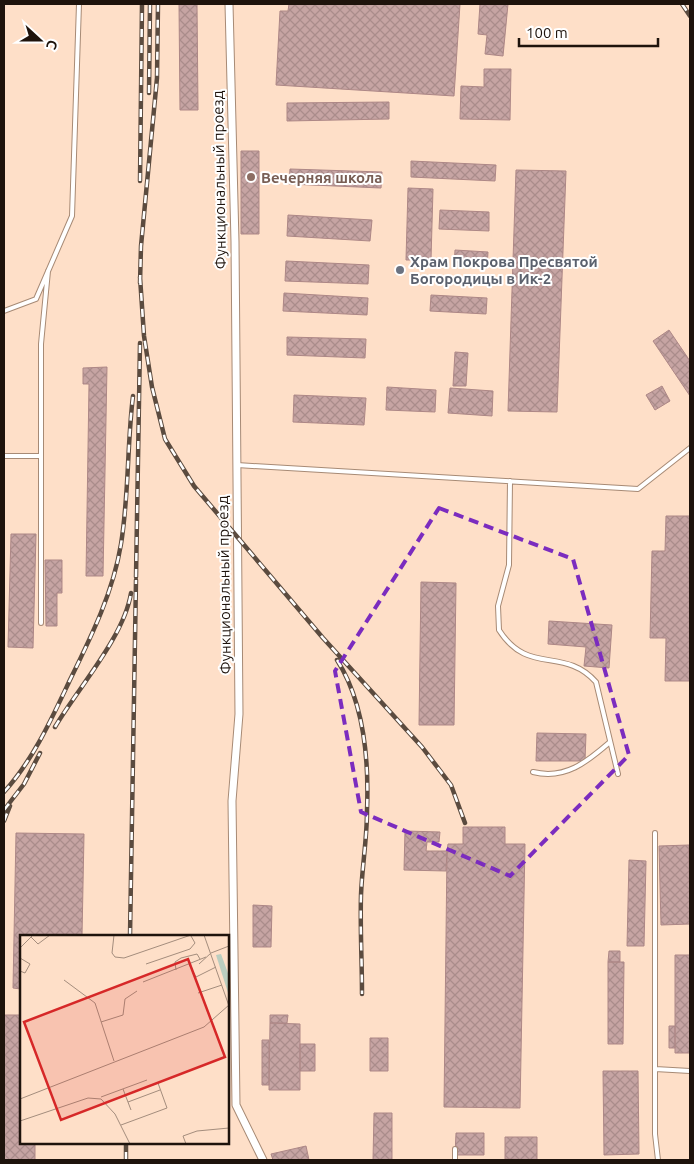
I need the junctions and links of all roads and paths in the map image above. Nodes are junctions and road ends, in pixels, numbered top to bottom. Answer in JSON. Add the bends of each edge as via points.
{"nodes":[{"id":1,"x":79,"y":4,"type":"edge"},
{"id":2,"x":229,"y":4,"type":"edge"},
{"id":3,"x":48,"y":271,"type":"junction"},
{"id":4,"x":4,"y":311,"type":"edge"},
{"id":5,"x":690,"y":448,"type":"edge"},
{"id":6,"x":4,"y":456,"type":"edge"},
{"id":7,"x":41,"y":456,"type":"junction"},
{"id":8,"x":237,"y":465,"type":"junction"},
{"id":9,"x":510,"y":481,"type":"junction"},
{"id":10,"x":42,"y":623,"type":"dead end"},
{"id":11,"x":610,"y":742,"type":"junction"},
{"id":12,"x":533,"y":772,"type":"dead end"},
{"id":13,"x":618,"y":774,"type":"dead end"},
{"id":14,"x":655,"y":834,"type":"dead end"},
{"id":15,"x":655,"y":1069,"type":"junction"},
{"id":16,"x":690,"y":1071,"type":"edge"},
{"id":17,"x":455,"y":1149,"type":"dead end"},
{"id":18,"x":263,"y":1160,"type":"edge"},
{"id":19,"x":455,"y":1160,"type":"edge"},
{"id":20,"x":658,"y":1160,"type":"edge"}],
"edges":[{"from":1,"to":3,"type":"lane","via":[[72,216]]},
{"from":2,"to":8,"type":"street","name":"Функциональный проезд"},
{"from":3,"to":4,"type":"lane","via":[[36,299]]},
{"from":3,"to":7,"type":"lane","via":[[41,344]]},
{"from":5,"to":9,"type":"lane","via":[[638,489]]},
{"from":6,"to":7,"type":"lane"},
{"from":7,"to":10,"type":"lane"},
{"from":8,"to":9,"type":"lane"},
{"from":8,"to":18,"type":"street","name":"Функциональный проезд","via":[[239,714],[232,801],[236,1106]]},
{"from":9,"to":11,"type":"lane","via":[[509,565],[498,606],[499,630],[522,654],[567,662],[588,673],[596,682]]},
{"from":11,"to":12,"type":"lane","via":[[572,770],[548,775]]},
{"from":11,"to":13,"type":"lane"},
{"from":14,"to":15,"type":"lane"},
{"from":15,"to":16,"type":"lane"},
{"from":15,"to":20,"type":"lane"},
{"from":17,"to":19,"type":"lane"}]}
